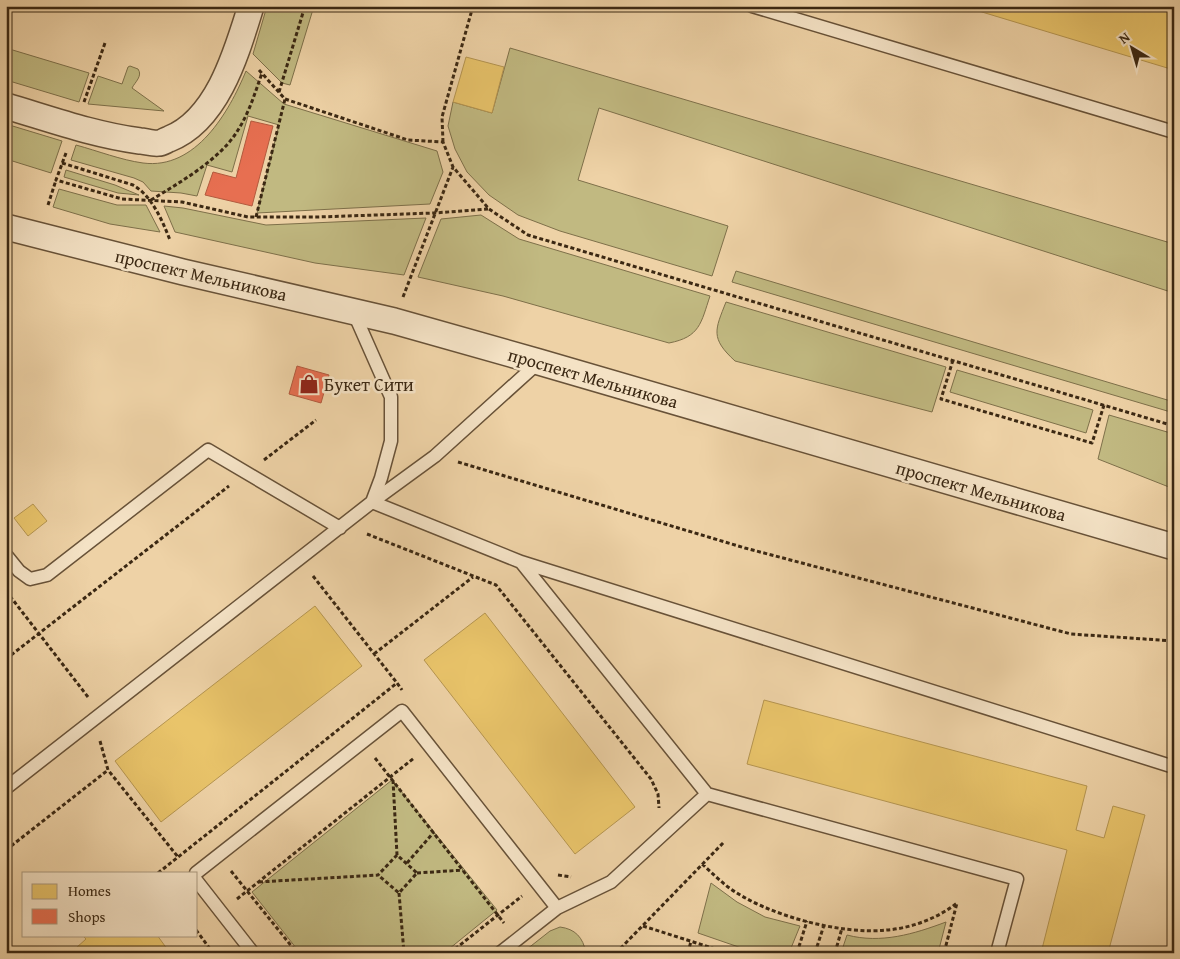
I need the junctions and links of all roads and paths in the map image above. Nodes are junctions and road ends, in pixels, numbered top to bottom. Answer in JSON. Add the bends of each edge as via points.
{"nodes":[{"id":1,"x":251,"y":6,"type":"edge"},
{"id":2,"x":305,"y":6,"type":"edge"},
{"id":3,"x":473,"y":6,"type":"edge"},
{"id":4,"x":752,"y":6,"type":"edge"},
{"id":5,"x":105,"y":43,"type":"dead end"},
{"id":6,"x":256,"y":66,"type":"dead end"},
{"id":7,"x":262,"y":73,"type":"junction"},
{"id":8,"x":279,"y":92,"type":"junction"},
{"id":9,"x":285,"y":100,"type":"junction"},
{"id":10,"x":6,"y":106,"type":"edge"},
{"id":11,"x":82,"y":108,"type":"dead end"},
{"id":12,"x":1174,"y":132,"type":"edge"},
{"id":13,"x":443,"y":142,"type":"junction"},
{"id":14,"x":67,"y":150,"type":"dead end"},
{"id":15,"x":62,"y":162,"type":"junction"},
{"id":16,"x":453,"y":167,"type":"junction"},
{"id":17,"x":56,"y":180,"type":"junction"},
{"id":18,"x":150,"y":200,"type":"junction"},
{"id":19,"x":48,"y":205,"type":"dead end"},
{"id":20,"x":489,"y":209,"type":"junction"},
{"id":21,"x":434,"y":213,"type":"junction"},
{"id":22,"x":256,"y":217,"type":"junction"},
{"id":23,"x":6,"y":227,"type":"edge"},
{"id":24,"x":183,"y":272,"type":"junction"},
{"id":25,"x":353,"y":311,"type":"junction"},
{"id":26,"x":394,"y":321,"type":"junction"},
{"id":27,"x":953,"y":360,"type":"junction"},
{"id":28,"x":539,"y":362,"type":"junction"},
{"id":29,"x":1104,"y":405,"type":"junction"},
{"id":30,"x":316,"y":420,"type":"dead end"},
{"id":31,"x":1174,"y":426,"type":"edge"},
{"id":32,"x":435,"y":456,"type":"junction"},
{"id":33,"x":246,"y":473,"type":"junction"},
{"id":34,"x":372,"y":502,"type":"junction"},
{"id":35,"x":340,"y":528,"type":"junction"},
{"id":36,"x":1174,"y":547,"type":"edge"},
{"id":37,"x":6,"y":555,"type":"edge"},
{"id":38,"x":521,"y":562,"type":"junction"},
{"id":39,"x":313,"y":576,"type":"dead end"},
{"id":40,"x":474,"y":576,"type":"dead end"},
{"id":41,"x":6,"y":591,"type":"edge"},
{"id":42,"x":40,"y":633,"type":"junction"},
{"id":43,"x":1174,"y":640,"type":"edge"},
{"id":44,"x":374,"y":654,"type":"junction"},
{"id":45,"x":6,"y":659,"type":"edge"},
{"id":46,"x":397,"y":683,"type":"dead end"},
{"id":47,"x":101,"y":714,"type":"junction"},
{"id":48,"x":362,"y":742,"type":"junction"},
{"id":49,"x":430,"y":746,"type":"junction"},
{"id":50,"x":1174,"y":767,"type":"edge"},
{"id":51,"x":108,"y":770,"type":"junction"},
{"id":52,"x":392,"y":778,"type":"junction"},
{"id":53,"x":6,"y":788,"type":"edge"},
{"id":54,"x":707,"y":794,"type":"junction"},
{"id":55,"x":434,"y":832,"type":"junction"},
{"id":56,"x":724,"y":842,"type":"dead end"},
{"id":57,"x":6,"y":850,"type":"edge"},
{"id":58,"x":218,"y":855,"type":"junction"},
{"id":59,"x":397,"y":855,"type":"junction"},
{"id":60,"x":178,"y":857,"type":"dead end"},
{"id":61,"x":407,"y":864,"type":"junction"},
{"id":62,"x":702,"y":864,"type":"junction"},
{"id":63,"x":463,"y":870,"type":"junction"},
{"id":64,"x":197,"y":872,"type":"edge"},
{"id":65,"x":417,"y":873,"type":"junction"},
{"id":66,"x":378,"y":875,"type":"junction"},
{"id":67,"x":258,"y":882,"type":"junction"},
{"id":68,"x":198,"y":883,"type":"edge"},
{"id":69,"x":538,"y":883,"type":"junction"},
{"id":70,"x":247,"y":891,"type":"junction"},
{"id":71,"x":399,"y":893,"type":"junction"},
{"id":72,"x":558,"y":908,"type":"junction"},
{"id":73,"x":221,"y":912,"type":"junction"},
{"id":74,"x":498,"y":915,"type":"junction"},
{"id":75,"x":807,"y":921,"type":"junction"},
{"id":76,"x":824,"y":925,"type":"junction"},
{"id":77,"x":643,"y":926,"type":"junction"},
{"id":78,"x":842,"y":928,"type":"junction"},
{"id":79,"x":198,"y":933,"type":"edge"},
{"id":80,"x":517,"y":939,"type":"junction"},
{"id":81,"x":692,"y":941,"type":"junction"},
{"id":82,"x":213,"y":953,"type":"edge"},
{"id":83,"x":253,"y":953,"type":"edge"},
{"id":84,"x":297,"y":953,"type":"edge"},
{"id":85,"x":404,"y":953,"type":"edge"},
{"id":86,"x":450,"y":953,"type":"edge"},
{"id":87,"x":500,"y":953,"type":"edge"},
{"id":88,"x":616,"y":953,"type":"edge"},
{"id":89,"x":688,"y":953,"type":"edge"},
{"id":90,"x":728,"y":953,"type":"edge"},
{"id":91,"x":797,"y":953,"type":"edge"},
{"id":92,"x":815,"y":953,"type":"edge"},
{"id":93,"x":835,"y":953,"type":"edge"},
{"id":94,"x":944,"y":953,"type":"edge"},
{"id":95,"x":997,"y":953,"type":"edge"}],
"edges":[{"from":1,"to":10,"type":"street","via":[[226,78],[188,130],[174,137],[158,143],[126,139]]},
{"from":2,"to":8,"type":"path"},
{"from":3,"to":13,"type":"path","via":[[442,118]]},
{"from":4,"to":12,"type":"lane"},
{"from":5,"to":11,"type":"path"},
{"from":6,"to":7,"type":"path"},
{"from":7,"to":8,"type":"path"},
{"from":7,"to":18,"type":"path","via":[[238,132],[220,152]]},
{"from":8,"to":9,"type":"path"},
{"from":9,"to":13,"type":"path","via":[[408,140]]},
{"from":9,"to":22,"type":"path"},
{"from":13,"to":16,"type":"path"},
{"from":14,"to":15,"type":"path"},
{"from":15,"to":17,"type":"path"},
{"from":15,"to":18,"type":"path","via":[[133,185]]},
{"from":16,"to":20,"type":"path"},
{"from":16,"to":21,"type":"path"},
{"from":17,"to":18,"type":"path","via":[[122,199]]},
{"from":17,"to":19,"type":"path"},
{"from":18,"to":22,"type":"path","via":[[182,202]]},
{"from":18,"to":24,"type":"path"},
{"from":20,"to":21,"type":"path"},
{"from":20,"to":27,"type":"path","via":[[528,235]]},
{"from":21,"to":22,"type":"path"},
{"from":21,"to":26,"type":"path"},
{"from":23,"to":24,"type":"street","name":"проспект Мельникова"},
{"from":24,"to":25,"type":"street","name":"проспект Мельникова"},
{"from":25,"to":26,"type":"street","name":"проспект Мельникова"},
{"from":25,"to":34,"type":"lane","via":[[391,397],[391,440]]},
{"from":26,"to":28,"type":"street","name":"проспект Мельникова"},
{"from":27,"to":29,"type":"path"},
{"from":27,"to":29,"type":"path","via":[[941,398],[1092,444]]},
{"from":28,"to":32,"type":"lane"},
{"from":28,"to":36,"type":"street","name":"проспект Мельникова"},
{"from":29,"to":31,"type":"path"},
{"from":30,"to":33,"type":"path"},
{"from":32,"to":34,"type":"lane"},
{"from":32,"to":43,"type":"path","via":[[745,548],[1071,634]]},
{"from":33,"to":35,"type":"lane"},
{"from":33,"to":37,"type":"lane","via":[[208,450],[46,575],[30,579],[19,572]]},
{"from":33,"to":42,"type":"path"},
{"from":34,"to":35,"type":"lane"},
{"from":34,"to":38,"type":"lane"},
{"from":35,"to":47,"type":"lane"},
{"from":38,"to":50,"type":"lane"},
{"from":38,"to":54,"type":"lane"},
{"from":39,"to":44,"type":"path"},
{"from":40,"to":44,"type":"path"},
{"from":41,"to":42,"type":"path"},
{"from":42,"to":45,"type":"path"},
{"from":42,"to":47,"type":"path"},
{"from":44,"to":46,"type":"path"},
{"from":47,"to":51,"type":"path","via":[[100,742]]},
{"from":47,"to":53,"type":"lane"},
{"from":48,"to":49,"type":"lane","via":[[402,711]]},
{"from":48,"to":52,"type":"path"},
{"from":48,"to":58,"type":"lane"},
{"from":49,"to":52,"type":"path"},
{"from":49,"to":69,"type":"lane"},
{"from":51,"to":57,"type":"path"},
{"from":51,"to":60,"type":"path"},
{"from":52,"to":55,"type":"path"},
{"from":52,"to":59,"type":"path"},
{"from":52,"to":67,"type":"path"},
{"from":54,"to":72,"type":"lane","via":[[611,882]]},
{"from":54,"to":95,"type":"lane","via":[[1017,879]]},
{"from":55,"to":61,"type":"path"},
{"from":55,"to":63,"type":"path"},
{"from":56,"to":62,"type":"path"},
{"from":58,"to":64,"type":"lane"},
{"from":58,"to":70,"type":"path"},
{"from":59,"to":61,"type":"path"},
{"from":59,"to":66,"type":"path"},
{"from":61,"to":65,"type":"path"},
{"from":62,"to":75,"type":"path","via":[[729,887],[764,907]]},
{"from":62,"to":77,"type":"path"},
{"from":63,"to":65,"type":"path"},
{"from":63,"to":74,"type":"path"},
{"from":65,"to":71,"type":"path"},
{"from":66,"to":67,"type":"path"},
{"from":66,"to":71,"type":"path"},
{"from":67,"to":70,"type":"path"},
{"from":68,"to":73,"type":"lane"},
{"from":69,"to":72,"type":"lane"},
{"from":69,"to":74,"type":"path"},
{"from":70,"to":73,"type":"path"},
{"from":70,"to":84,"type":"path"},
{"from":71,"to":85,"type":"path"},
{"from":72,"to":80,"type":"lane"},
{"from":73,"to":83,"type":"lane"},
{"from":74,"to":80,"type":"path"},
{"from":74,"to":86,"type":"path"},
{"from":75,"to":76,"type":"path"},
{"from":75,"to":91,"type":"path"},
{"from":76,"to":78,"type":"path"},
{"from":76,"to":92,"type":"path"},
{"from":77,"to":81,"type":"path"},
{"from":77,"to":88,"type":"path"},
{"from":78,"to":93,"type":"path"},
{"from":78,"to":94,"type":"path","via":[[862,931],[909,926],[957,903]]},
{"from":79,"to":82,"type":"path"},
{"from":80,"to":87,"type":"lane"},
{"from":81,"to":89,"type":"path"},
{"from":81,"to":90,"type":"path"}]}
